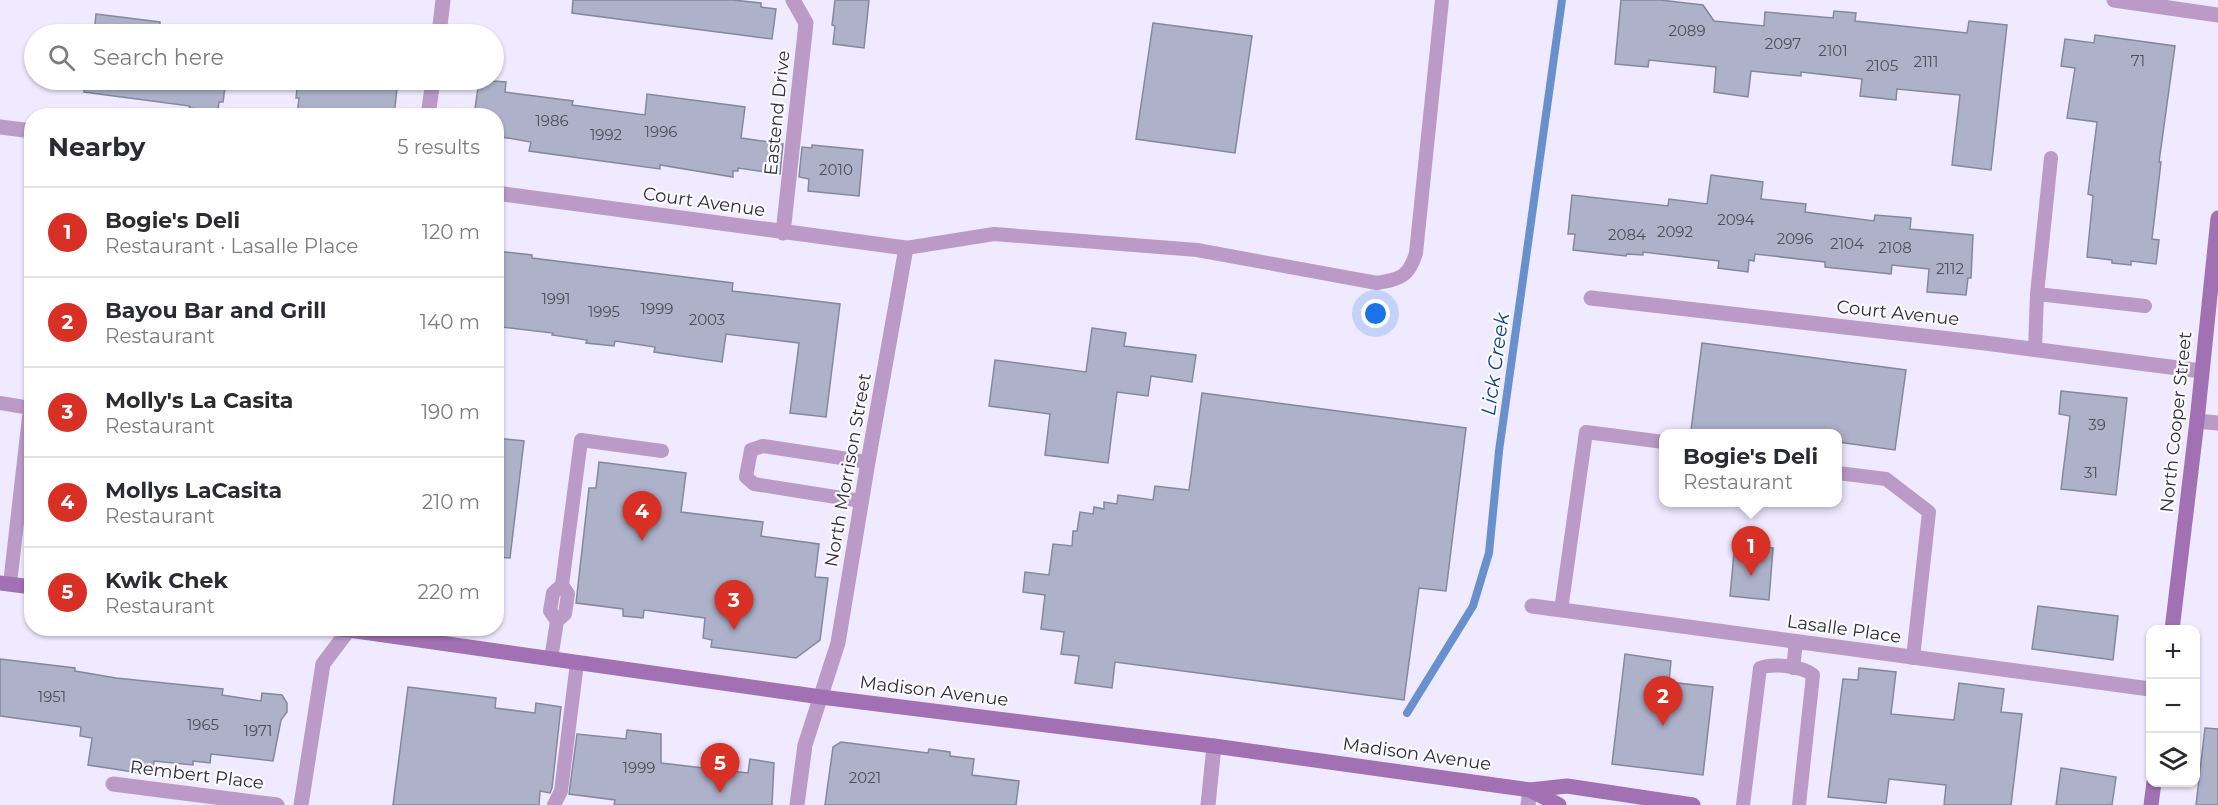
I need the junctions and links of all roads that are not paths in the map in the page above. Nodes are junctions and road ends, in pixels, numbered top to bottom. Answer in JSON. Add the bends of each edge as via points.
{"nodes":[{"id":1,"x":443,"y":0,"type":"edge"},
{"id":2,"x":793,"y":0,"type":"edge"},
{"id":3,"x":1442,"y":0,"type":"edge"},
{"id":4,"x":2114,"y":0,"type":"edge"},
{"id":5,"x":2218,"y":15,"type":"edge"},
{"id":6,"x":439,"y":24,"type":"edge"},
{"id":7,"x":432,"y":90,"type":"edge"},
{"id":8,"x":429,"y":108,"type":"edge"},
{"id":9,"x":0,"y":127,"type":"edge"},
{"id":10,"x":24,"y":130,"type":"edge"},
{"id":11,"x":2051,"y":158,"type":"dead end"},
{"id":12,"x":504,"y":194,"type":"edge"},
{"id":13,"x":2218,"y":219,"type":"edge"},
{"id":14,"x":783,"y":233,"type":"junction"},
{"id":15,"x":906,"y":248,"type":"junction"},
{"id":16,"x":2037,"y":294,"type":"junction"},
{"id":17,"x":1590,"y":298,"type":"dead end"},
{"id":18,"x":2145,"y":306,"type":"dead end"},
{"id":19,"x":2035,"y":350,"type":"junction"},
{"id":20,"x":2201,"y":371,"type":"junction"},
{"id":21,"x":0,"y":403,"type":"edge"},
{"id":22,"x":24,"y":407,"type":"edge"},
{"id":23,"x":2197,"y":420,"type":"junction"},
{"id":24,"x":2218,"y":423,"type":"edge"},
{"id":25,"x":1659,"y":441,"type":"edge"},
{"id":26,"x":24,"y":450,"type":"edge"},
{"id":27,"x":662,"y":451,"type":"dead end"},
{"id":28,"x":868,"y":462,"type":"junction"},
{"id":29,"x":1842,"y":474,"type":"edge"},
{"id":30,"x":861,"y":501,"type":"junction"},
{"id":31,"x":5,"y":583,"type":"edge"},
{"id":32,"x":24,"y":586,"type":"edge"},
{"id":33,"x":1532,"y":606,"type":"dead end"},
{"id":34,"x":1561,"y":610,"type":"junction"},
{"id":35,"x":2173,"y":625,"type":"edge"},
{"id":36,"x":341,"y":636,"type":"edge"},
{"id":37,"x":393,"y":636,"type":"edge"},
{"id":38,"x":1796,"y":642,"type":"junction"},
{"id":39,"x":1913,"y":658,"type":"junction"},
{"id":40,"x":551,"y":659,"type":"junction"},
{"id":41,"x":577,"y":663,"type":"junction"},
{"id":42,"x":1793,"y":668,"type":"junction"},
{"id":43,"x":2146,"y":688,"type":"edge"},
{"id":44,"x":821,"y":697,"type":"junction"},
{"id":45,"x":1214,"y":746,"type":"junction"},
{"id":46,"x":113,"y":784,"type":"dead end"},
{"id":47,"x":2153,"y":787,"type":"edge"},
{"id":48,"x":1529,"y":797,"type":"edge"},
{"id":49,"x":277,"y":805,"type":"edge"},
{"id":50,"x":300,"y":805,"type":"edge"},
{"id":51,"x":554,"y":805,"type":"edge"},
{"id":52,"x":797,"y":805,"type":"edge"},
{"id":53,"x":1208,"y":805,"type":"edge"},
{"id":54,"x":1559,"y":805,"type":"edge"},
{"id":55,"x":1694,"y":805,"type":"edge"},
{"id":56,"x":1743,"y":805,"type":"edge"},
{"id":57,"x":1799,"y":805,"type":"edge"},
{"id":58,"x":2151,"y":805,"type":"edge"}],
"edges":[{"from":1,"to":6,"type":"street"},
{"from":2,"to":14,"type":"street","name":"Eastend Drive","via":[[806,23]]},
{"from":3,"to":15,"type":"lane","via":[[1416,253],[1400,279],[1377,283],[1197,250],[994,234]]},
{"from":4,"to":5,"type":"street"},
{"from":7,"to":8,"type":"street"},
{"from":9,"to":10,"type":"street"},
{"from":11,"to":16,"type":"lane"},
{"from":12,"to":14,"type":"street","name":"Court Avenue"},
{"from":13,"to":20,"type":"street","name":"North Cooper Street"},
{"from":14,"to":15,"type":"street","name":"Court Avenue"},
{"from":15,"to":28,"type":"street","name":"North Morrison Street"},
{"from":16,"to":18,"type":"lane"},
{"from":16,"to":19,"type":"lane"},
{"from":17,"to":19,"type":"street","name":"Court Avenue"},
{"from":19,"to":20,"type":"street","name":"Court Avenue"},
{"from":20,"to":23,"type":"street","name":"North Cooper Street"},
{"from":21,"to":22,"type":"lane"},
{"from":23,"to":24,"type":"street"},
{"from":23,"to":35,"type":"street","name":"North Cooper Street"},
{"from":25,"to":34,"type":"lane","via":[[1586,432]]},
{"from":26,"to":31,"type":"lane"},
{"from":27,"to":40,"type":"lane","via":[[581,440],[562,585],[553,593],[550,611],[557,621]]},
{"from":28,"to":30,"type":"street","name":"North Morrison Street"},
{"from":28,"to":30,"type":"lane","via":[[763,446],[751,450],[746,477],[754,484]]},
{"from":29,"to":39,"type":"lane","via":[[1886,479],[1929,512]]},
{"from":30,"to":44,"type":"street","name":"North Morrison Street","via":[[838,643]]},
{"from":31,"to":32,"type":"street"},
{"from":33,"to":34,"type":"street","name":"Lasalle Place"},
{"from":34,"to":38,"type":"street","name":"Lasalle Place"},
{"from":36,"to":50,"type":"street","via":[[323,664]]},
{"from":37,"to":40,"type":"street","name":"Madison Avenue"},
{"from":38,"to":39,"type":"street","name":"Lasalle Place"},
{"from":38,"to":42,"type":"lane"},
{"from":39,"to":43,"type":"street","name":"Lasalle Place"},
{"from":40,"to":41,"type":"street","name":"Madison Avenue"},
{"from":41,"to":44,"type":"street","name":"Madison Avenue"},
{"from":41,"to":51,"type":"lane","via":[[561,791]]},
{"from":42,"to":56,"type":"lane","via":[[1760,668]]},
{"from":42,"to":57,"type":"lane","via":[[1813,675]]},
{"from":44,"to":45,"type":"street","name":"Madison Avenue"},
{"from":44,"to":52,"type":"street","name":"North Morrison Street","via":[[805,745]]},
{"from":45,"to":48,"type":"street","name":"Madison Avenue"},
{"from":45,"to":53,"type":"street"},
{"from":46,"to":49,"type":"street","name":"Rembert Place"},
{"from":47,"to":58,"type":"street"},
{"from":48,"to":54,"type":"street","name":"Madison Avenue"},
{"from":48,"to":55,"type":"street","name":"Madison Avenue","via":[[1567,786]]}]}
